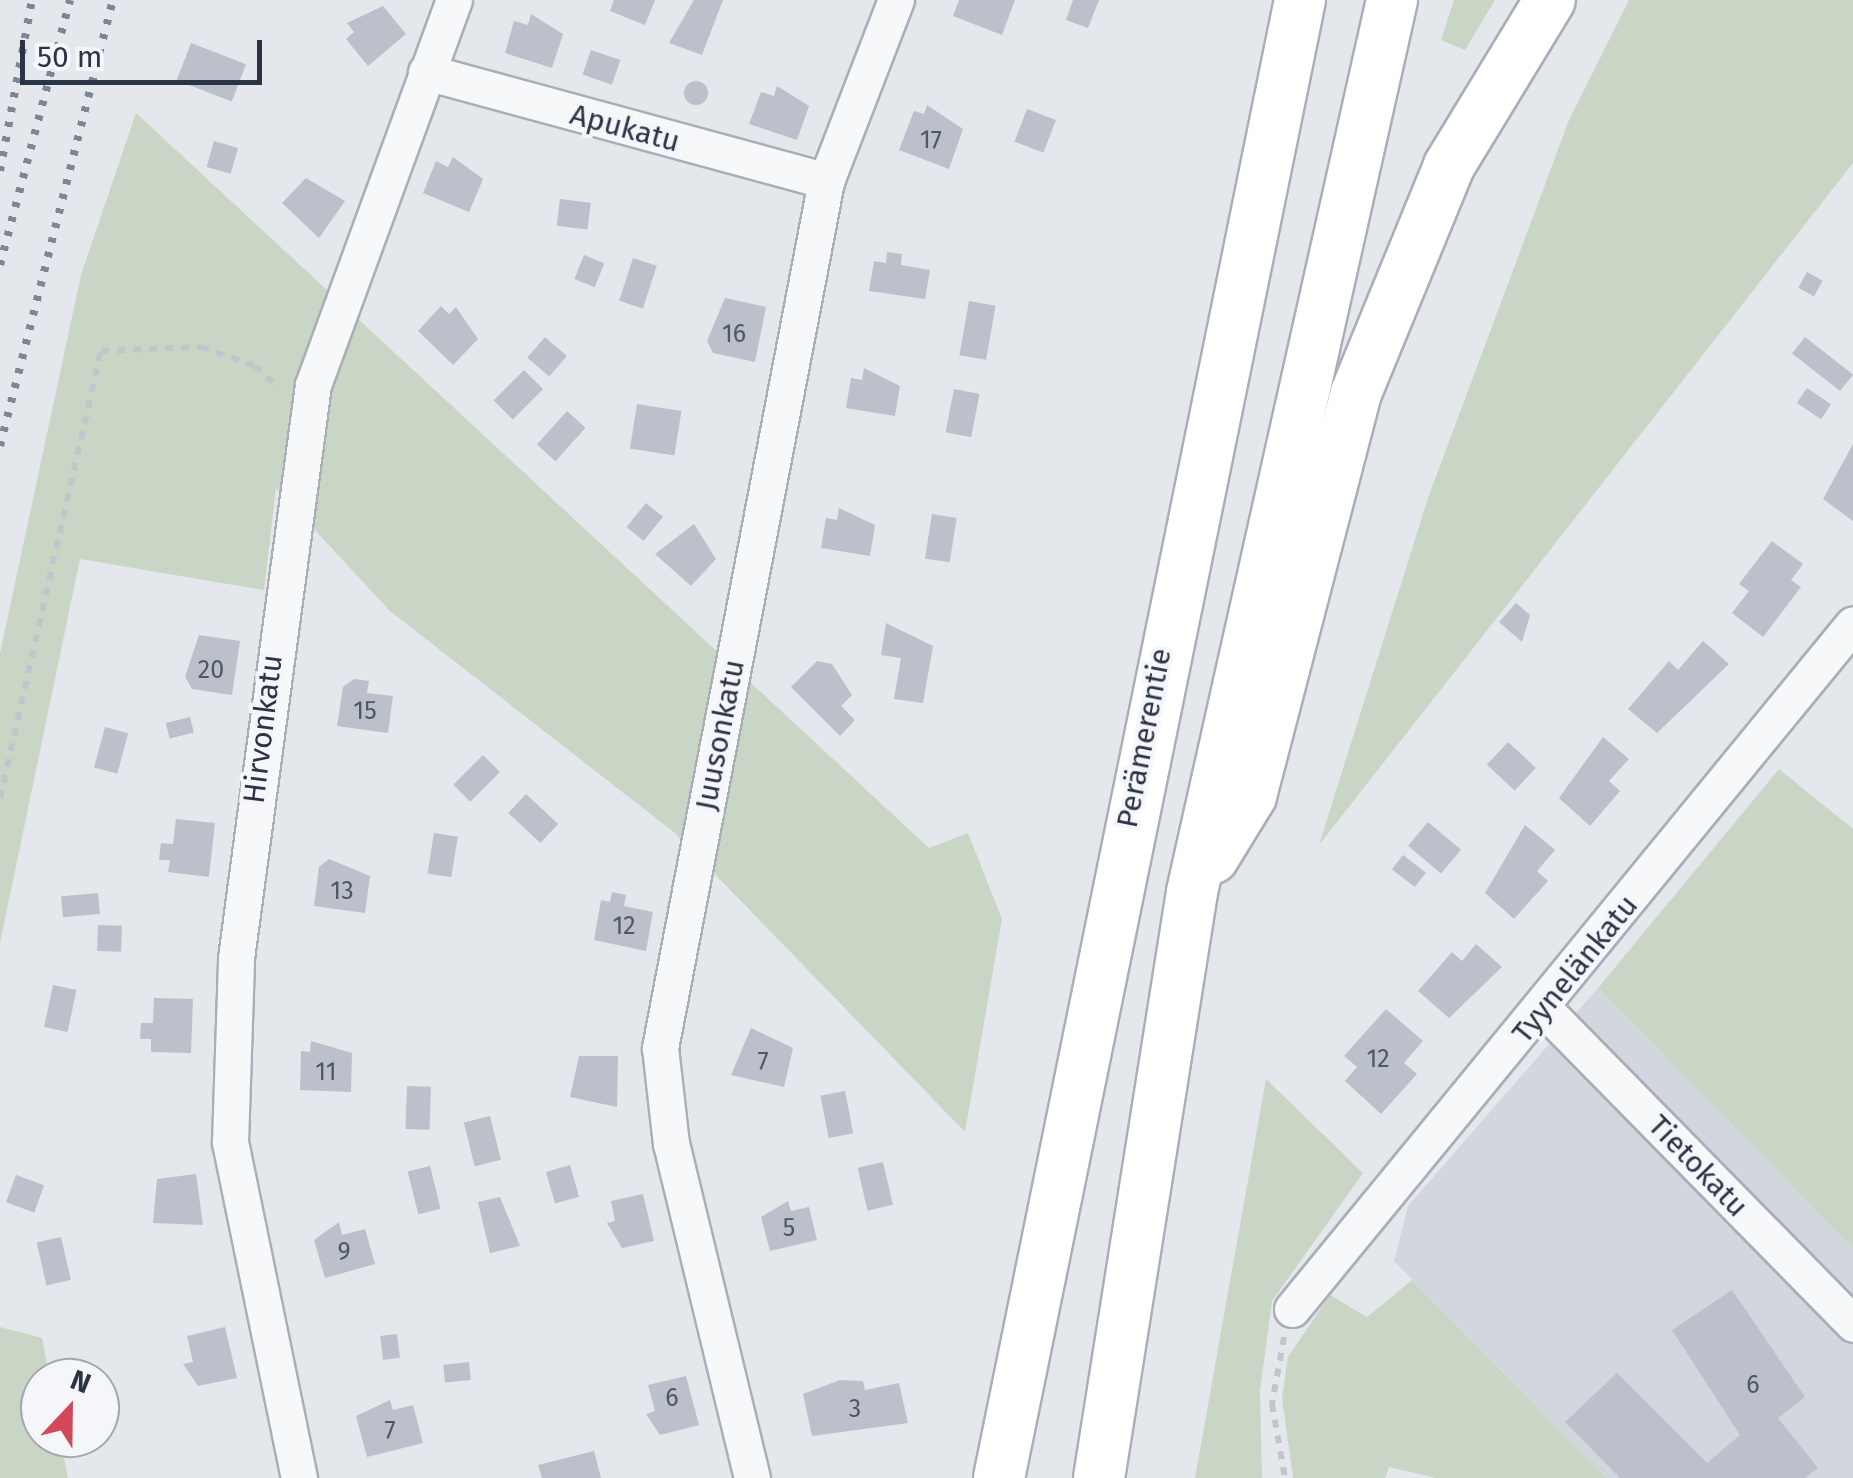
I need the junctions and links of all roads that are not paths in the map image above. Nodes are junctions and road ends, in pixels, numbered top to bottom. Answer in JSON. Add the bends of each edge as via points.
{"nodes":[{"id":1,"x":454,"y":0,"type":"edge"},
{"id":2,"x":896,"y":0,"type":"edge"},
{"id":3,"x":1300,"y":0,"type":"edge"},
{"id":4,"x":1392,"y":0,"type":"edge"},
{"id":5,"x":1550,"y":0,"type":"edge"},
{"id":6,"x":426,"y":72,"type":"junction"},
{"id":7,"x":826,"y":181,"type":"junction"},
{"id":8,"x":1853,"y":624,"type":"edge"},
{"id":9,"x":1192,"y":892,"type":"junction"},
{"id":10,"x":1544,"y":1008,"type":"junction"},
{"id":11,"x":1292,"y":1309,"type":"road end"},
{"id":12,"x":1853,"y":1324,"type":"edge"},
{"id":13,"x":299,"y":1478,"type":"edge"},
{"id":14,"x":752,"y":1478,"type":"edge"},
{"id":15,"x":998,"y":1478,"type":"edge"},
{"id":16,"x":1099,"y":1478,"type":"edge"}],
"edges":[{"from":1,"to":6,"type":"street","name":"Hirvonkatu"},
{"from":2,"to":7,"type":"street","name":"Juusonkatu"},
{"from":3,"to":15,"type":"highway","name":"Perämerentie"},
{"from":4,"to":9,"type":"highway"},
{"from":5,"to":9,"type":"highway","via":[[1449,166],[1356,393],[1251,796]]},
{"from":6,"to":7,"type":"street","name":"Apukatu"},
{"from":6,"to":13,"type":"street","name":"Hirvonkatu","via":[[313,385],[236,958],[230,1142]]},
{"from":7,"to":14,"type":"street","name":"Juusonkatu","via":[[660,1048],[671,1144]]},
{"from":8,"to":10,"type":"street","name":"Tyynelänkatu"},
{"from":9,"to":16,"type":"highway"},
{"from":10,"to":11,"type":"street","name":"Tyynelänkatu"},
{"from":10,"to":12,"type":"street","name":"Tietokatu"}]}
